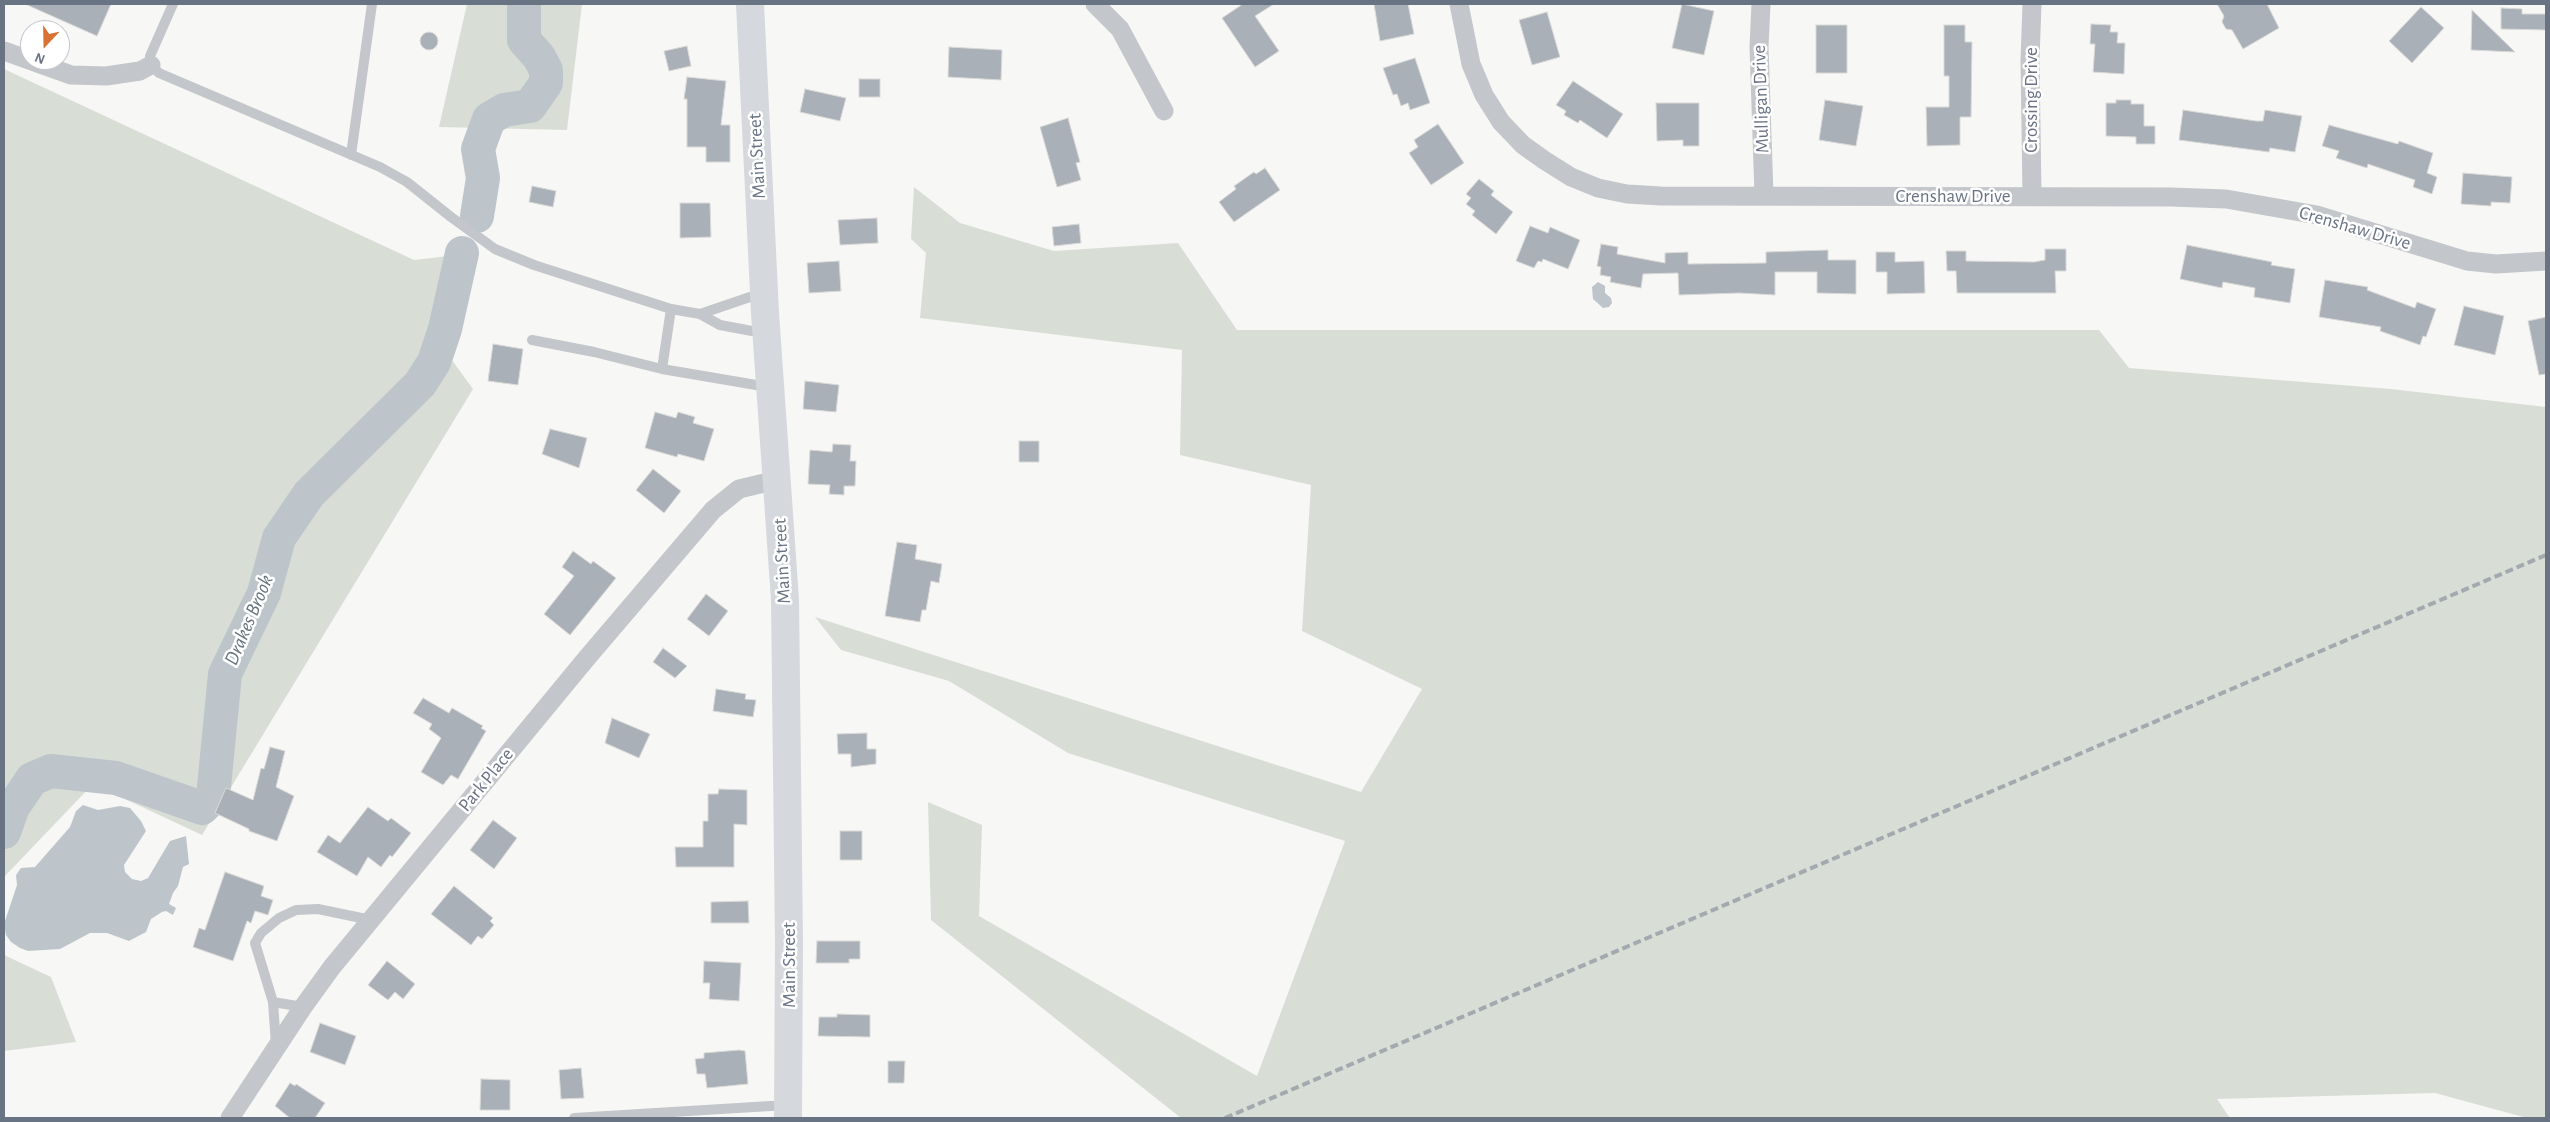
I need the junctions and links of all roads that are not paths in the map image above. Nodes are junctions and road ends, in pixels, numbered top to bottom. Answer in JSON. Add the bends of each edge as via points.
{"nodes":[{"id":1,"x":173,"y":4,"type":"edge"},
{"id":2,"x":372,"y":4,"type":"edge"},
{"id":3,"x":750,"y":4,"type":"edge"},
{"id":4,"x":1095,"y":4,"type":"edge"},
{"id":5,"x":1459,"y":4,"type":"edge"},
{"id":6,"x":1761,"y":4,"type":"edge"},
{"id":7,"x":2032,"y":4,"type":"edge"},
{"id":8,"x":4,"y":50,"type":"edge"},
{"id":9,"x":151,"y":66,"type":"junction"},
{"id":10,"x":1164,"y":110,"type":"dead end"},
{"id":11,"x":351,"y":155,"type":"junction"},
{"id":12,"x":1764,"y":195,"type":"junction"},
{"id":13,"x":2032,"y":196,"type":"junction"},
{"id":14,"x":2546,"y":260,"type":"edge"},
{"id":15,"x":764,"y":297,"type":"junction"},
{"id":16,"x":671,"y":309,"type":"junction"},
{"id":17,"x":700,"y":314,"type":"junction"},
{"id":18,"x":766,"y":330,"type":"junction"},
{"id":19,"x":532,"y":340,"type":"dead end"},
{"id":20,"x":662,"y":369,"type":"junction"},
{"id":21,"x":769,"y":387,"type":"junction"},
{"id":22,"x":777,"y":480,"type":"junction"},
{"id":23,"x":371,"y":920,"type":"junction"},
{"id":24,"x":273,"y":1002,"type":"junction"},
{"id":25,"x":303,"y":1007,"type":"junction"},
{"id":26,"x":276,"y":1050,"type":"junction"},
{"id":27,"x":788,"y":1112,"type":"edge"},
{"id":28,"x":230,"y":1118,"type":"edge"},
{"id":29,"x":574,"y":1118,"type":"edge"}],
"edges":[{"from":1,"to":9,"type":"lane","via":[[150,56]]},
{"from":2,"to":11,"type":"lane"},
{"from":3,"to":15,"type":"street","name":"Main Street"},
{"from":4,"to":10,"type":"street","via":[[1120,29]]},
{"from":5,"to":12,"type":"street","name":"Crenshaw Drive","via":[[1471,64],[1484,95],[1501,122],[1523,144],[1571,177],[1598,188],[1627,194]]},
{"from":6,"to":12,"type":"street","name":"Mulligan Drive","via":[[1759,47]]},
{"from":7,"to":13,"type":"street","name":"Crossing Drive"},
{"from":8,"to":9,"type":"street","via":[[71,75],[106,76]]},
{"from":9,"to":11,"type":"lane","via":[[159,73]]},
{"from":11,"to":16,"type":"lane","via":[[407,182],[495,249],[534,265]]},
{"from":12,"to":13,"type":"street","name":"Crenshaw Drive"},
{"from":13,"to":14,"type":"street","name":"Crenshaw Drive","via":[[2226,199],[2317,215],[2467,261],[2503,264]]},
{"from":15,"to":17,"type":"lane","via":[[750,298]]},
{"from":15,"to":18,"type":"street","name":"Main Street"},
{"from":16,"to":17,"type":"lane"},
{"from":16,"to":20,"type":"lane"},
{"from":17,"to":18,"type":"lane","via":[[720,325],[752,331]]},
{"from":18,"to":21,"type":"street","name":"Main Street"},
{"from":19,"to":20,"type":"lane"},
{"from":20,"to":21,"type":"lane"},
{"from":21,"to":22,"type":"street","name":"Main Street"},
{"from":22,"to":23,"type":"street","name":"Park Place","via":[[739,489],[713,510]]},
{"from":22,"to":27,"type":"street","name":"Main Street","via":[[785,600]]},
{"from":23,"to":24,"type":"lane","via":[[318,910],[296,910],[279,918],[261,933],[256,944]]},
{"from":23,"to":25,"type":"street","name":"Park Place"},
{"from":24,"to":25,"type":"lane"},
{"from":24,"to":26,"type":"lane"},
{"from":25,"to":26,"type":"street","name":"Park Place"},
{"from":26,"to":28,"type":"street","name":"Park Place"},
{"from":27,"to":29,"type":"lane"}]}
